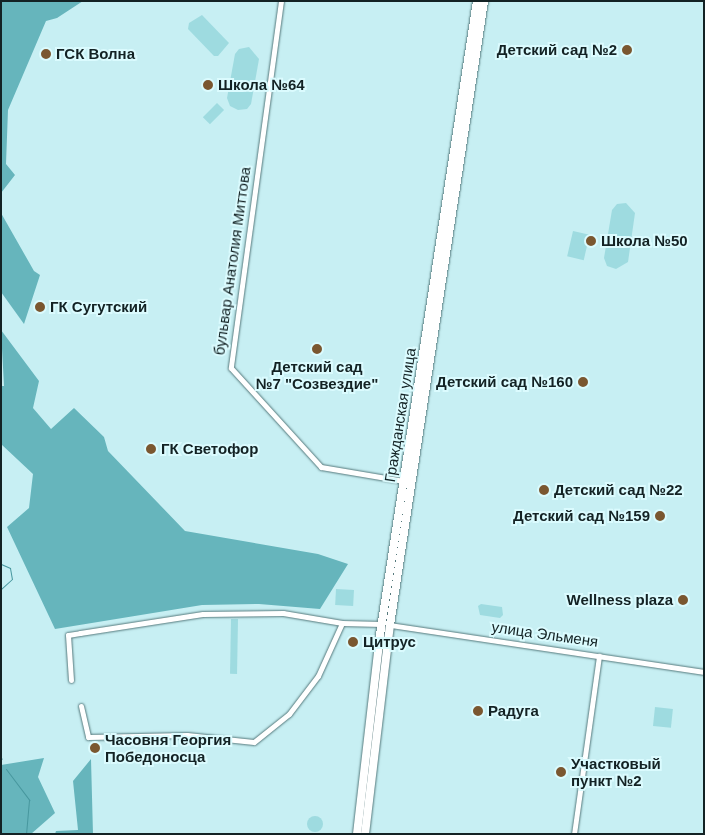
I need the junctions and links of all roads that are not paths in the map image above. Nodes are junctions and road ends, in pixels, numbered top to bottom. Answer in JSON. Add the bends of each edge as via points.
{"nodes":[{"id":1,"x":282,"y":1,"type":"edge"},
{"id":2,"x":477,"y":1,"type":"edge"},
{"id":3,"x":484,"y":1,"type":"edge"},
{"id":4,"x":437,"y":288,"type":"junction"},
{"id":5,"x":404,"y":481,"type":"junction"},
{"id":6,"x":342,"y":623,"type":"junction"},
{"id":7,"x":386,"y":625,"type":"junction"},
{"id":8,"x":599,"y":656,"type":"junction"},
{"id":9,"x":704,"y":672,"type":"edge"},
{"id":10,"x":71,"y":680,"type":"dead end"},
{"id":11,"x":81,"y":706,"type":"dead end"},
{"id":12,"x":357,"y":834,"type":"edge"},
{"id":13,"x":365,"y":834,"type":"edge"},
{"id":14,"x":574,"y":834,"type":"edge"}],
"edges":[{"from":1,"to":5,"type":"street","name":"бульвар Анатолия Миттова","via":[[231,368],[322,467]]},
{"from":2,"to":4,"type":"main road","name":"Гражданская улица"},
{"from":3,"to":4,"type":"main road","name":"Гражданская улица"},
{"from":4,"to":5,"type":"main road","name":"Гражданская улица"},
{"from":4,"to":7,"type":"main road","name":"Гражданская улица"},
{"from":5,"to":7,"type":"main road","name":"Гражданская улица"},
{"from":6,"to":7,"type":"street","name":"улица Эльменя"},
{"from":6,"to":10,"type":"street","name":"улица Эльменя","via":[[283,613],[185,615],[68,635]]},
{"from":6,"to":11,"type":"street","via":[[318,676],[289,714],[254,742],[187,735],[88,737]]},
{"from":7,"to":8,"type":"street","name":"улица Эльменя"},
{"from":7,"to":12,"type":"main road","name":"Гражданская улица"},
{"from":7,"to":13,"type":"main road","name":"Гражданская улица"},
{"from":8,"to":9,"type":"street","name":"улица Эльменя"},
{"from":8,"to":14,"type":"street"}]}
